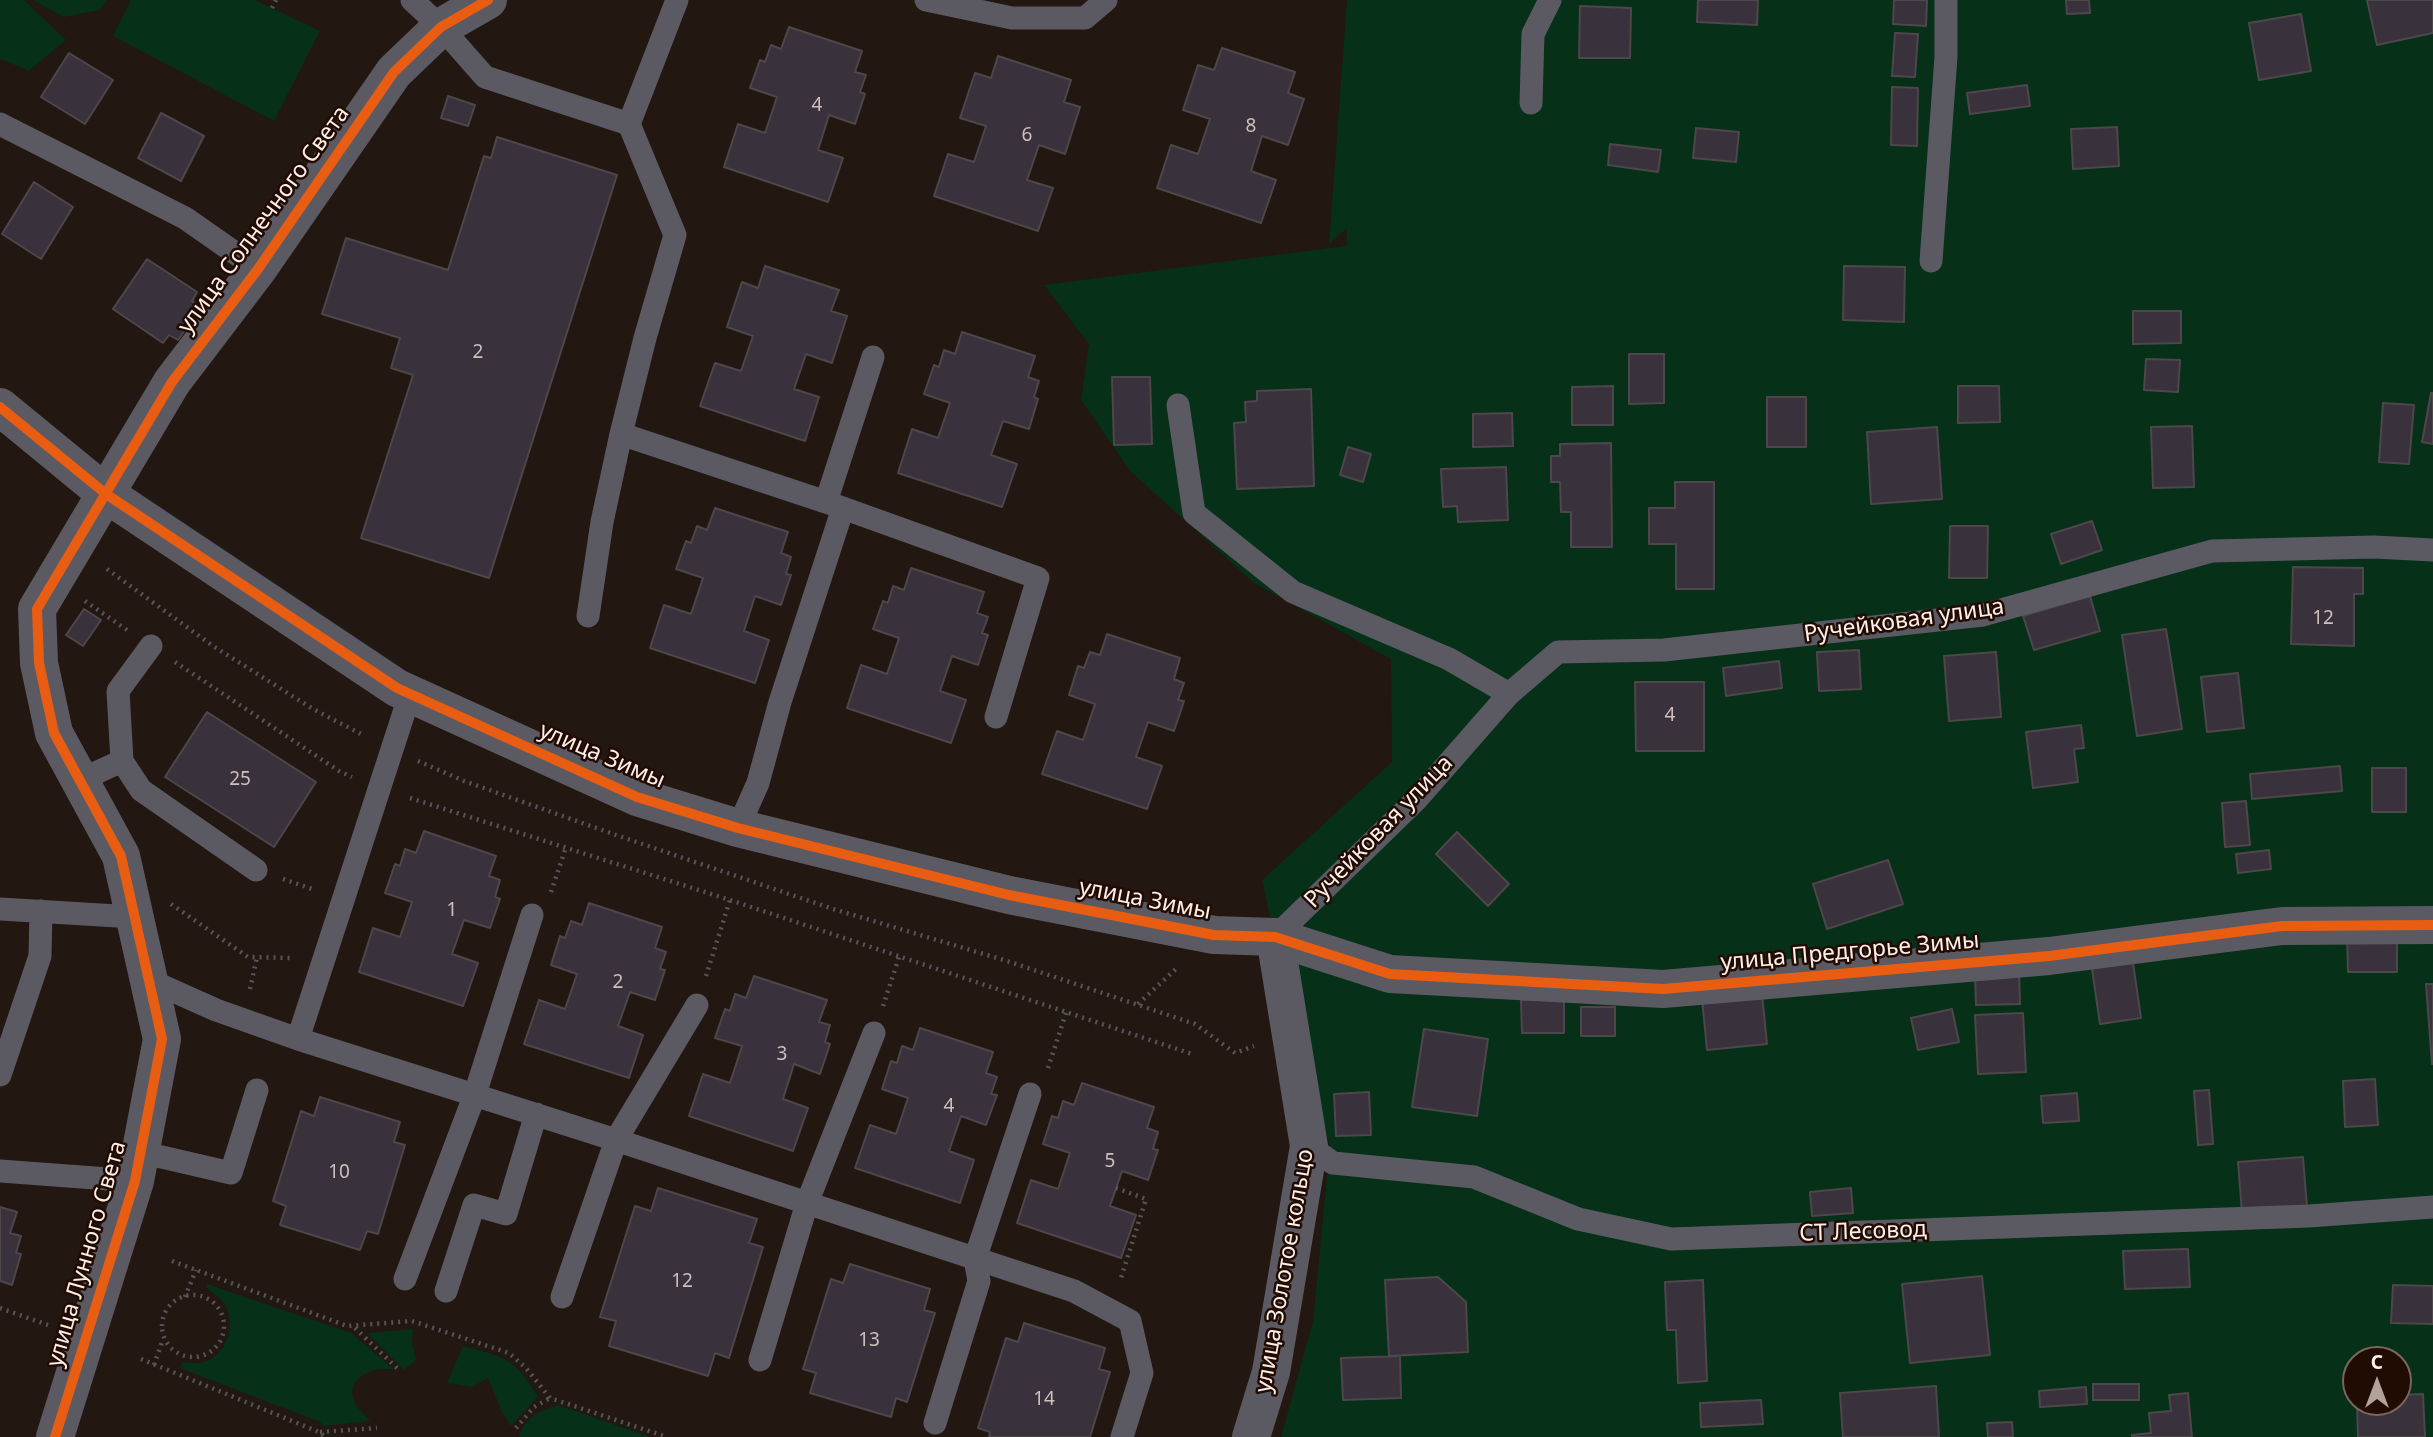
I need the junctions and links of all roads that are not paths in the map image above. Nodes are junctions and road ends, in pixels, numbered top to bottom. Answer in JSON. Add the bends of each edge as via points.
{"nodes":[{"id":1,"x":412,"y":0,"type":"edge"},
{"id":2,"x":488,"y":0,"type":"edge"},
{"id":3,"x":677,"y":0,"type":"edge"},
{"id":4,"x":926,"y":0,"type":"edge"},
{"id":5,"x":1106,"y":0,"type":"edge"},
{"id":6,"x":1550,"y":0,"type":"edge"},
{"id":7,"x":1946,"y":0,"type":"edge"},
{"id":8,"x":441,"y":27,"type":"junction"},
{"id":9,"x":1531,"y":103,"type":"dead end"},
{"id":10,"x":0,"y":124,"type":"edge"},
{"id":11,"x":629,"y":124,"type":"junction"},
{"id":12,"x":1931,"y":261,"type":"dead end"},
{"id":13,"x":258,"y":269,"type":"junction"},
{"id":14,"x":873,"y":357,"type":"dead end"},
{"id":15,"x":1178,"y":405,"type":"dead end"},
{"id":16,"x":0,"y":407,"type":"edge"},
{"id":17,"x":621,"y":434,"type":"junction"},
{"id":18,"x":106,"y":494,"type":"junction"},
{"id":19,"x":835,"y":505,"type":"junction"},
{"id":20,"x":2433,"y":550,"type":"edge"},
{"id":21,"x":588,"y":616,"type":"dead end"},
{"id":22,"x":151,"y":646,"type":"road end"},
{"id":23,"x":410,"y":694,"type":"junction"},
{"id":24,"x":1509,"y":694,"type":"junction"},
{"id":25,"x":996,"y":717,"type":"dead end"},
{"id":26,"x":122,"y":761,"type":"junction"},
{"id":27,"x":80,"y":780,"type":"junction"},
{"id":28,"x":738,"y":828,"type":"junction"},
{"id":29,"x":256,"y":870,"type":"road end"},
{"id":30,"x":0,"y":909,"type":"edge"},
{"id":31,"x":151,"y":909,"type":"junction"},
{"id":32,"x":41,"y":911,"type":"junction"},
{"id":33,"x":532,"y":915,"type":"road end"},
{"id":34,"x":2433,"y":925,"type":"edge"},
{"id":35,"x":1275,"y":937,"type":"junction"},
{"id":36,"x":149,"y":980,"type":"junction"},
{"id":37,"x":697,"y":1005,"type":"road end"},
{"id":38,"x":874,"y":1033,"type":"road end"},
{"id":39,"x":298,"y":1039,"type":"junction"},
{"id":40,"x":0,"y":1075,"type":"edge"},
{"id":41,"x":257,"y":1090,"type":"dead end"},
{"id":42,"x":475,"y":1094,"type":"junction"},
{"id":43,"x":1030,"y":1094,"type":"road end"},
{"id":44,"x":536,"y":1114,"type":"junction"},
{"id":45,"x":615,"y":1140,"type":"junction"},
{"id":46,"x":1310,"y":1146,"type":"junction"},
{"id":47,"x":137,"y":1167,"type":"junction"},
{"id":48,"x":0,"y":1171,"type":"edge"},
{"id":49,"x":807,"y":1203,"type":"junction"},
{"id":50,"x":2433,"y":1207,"type":"edge"},
{"id":51,"x":975,"y":1259,"type":"junction"},
{"id":52,"x":405,"y":1279,"type":"dead end"},
{"id":53,"x":446,"y":1291,"type":"dead end"},
{"id":54,"x":562,"y":1297,"type":"dead end"},
{"id":55,"x":760,"y":1360,"type":"dead end"},
{"id":56,"x":935,"y":1423,"type":"dead end"},
{"id":57,"x":55,"y":1437,"type":"edge"},
{"id":58,"x":1122,"y":1437,"type":"edge"},
{"id":59,"x":1251,"y":1437,"type":"edge"}],
"edges":[{"from":1,"to":8,"type":"lane"},
{"from":2,"to":8,"type":"street","name":"улица Солнечного Света"},
{"from":3,"to":11,"type":"lane"},
{"from":4,"to":5,"type":"lane","via":[[1012,18],[1085,18]]},
{"from":6,"to":9,"type":"lane","via":[[1533,34]]},
{"from":7,"to":12,"type":"lane"},
{"from":8,"to":11,"type":"lane","via":[[485,77]]},
{"from":8,"to":13,"type":"street","name":"улица Солнечного Света","via":[[394,72]]},
{"from":10,"to":13,"type":"lane","via":[[185,218]]},
{"from":11,"to":17,"type":"lane","via":[[675,235]]},
{"from":13,"to":18,"type":"street","name":"улица Солнечного Света","via":[[172,382]]},
{"from":14,"to":19,"type":"lane"},
{"from":15,"to":24,"type":"lane","via":[[1194,513],[1293,592],[1449,659]]},
{"from":16,"to":18,"type":"street","name":"улица Зимы"},
{"from":17,"to":19,"type":"lane"},
{"from":17,"to":21,"type":"lane"},
{"from":18,"to":23,"type":"street","name":"улица Зимы"},
{"from":18,"to":27,"type":"street","name":"улица Лунного Света","via":[[37,609],[39,663],[54,733]]},
{"from":19,"to":25,"type":"lane","via":[[1038,578]]},
{"from":19,"to":28,"type":"lane","via":[[758,783]]},
{"from":20,"to":24,"type":"lane","name":"Ручейковая улица","via":[[2212,551],[1983,615],[1664,650],[1558,652]]},
{"from":22,"to":26,"type":"lane","via":[[118,691]]},
{"from":23,"to":28,"type":"street","name":"улица Зимы","via":[[637,797]]},
{"from":23,"to":39,"type":"lane"},
{"from":24,"to":35,"type":"lane","name":"Ручейковая улица","via":[[1417,799]]},
{"from":26,"to":27,"type":"lane"},
{"from":26,"to":29,"type":"lane","via":[[141,790]]},
{"from":27,"to":31,"type":"street","name":"улица Лунного Света"},
{"from":28,"to":35,"type":"street","name":"улица Зимы","via":[[1009,895],[1214,935]]},
{"from":30,"to":32,"type":"lane"},
{"from":31,"to":32,"type":"lane"},
{"from":31,"to":36,"type":"street","name":"улица Лунного Света"},
{"from":32,"to":40,"type":"lane","via":[[40,956]]},
{"from":33,"to":42,"type":"lane"},
{"from":34,"to":35,"type":"street","name":"улица Предгорье Зимы","via":[[2281,926],[2049,956],[1663,989],[1390,974]]},
{"from":35,"to":46,"type":"street","name":"улица Золотое кольцо"},
{"from":36,"to":39,"type":"lane"},
{"from":36,"to":47,"type":"street","name":"улица Лунного Света","via":[[162,1039]]},
{"from":37,"to":45,"type":"lane"},
{"from":38,"to":49,"type":"lane"},
{"from":39,"to":42,"type":"lane"},
{"from":41,"to":47,"type":"lane","via":[[231,1173]]},
{"from":42,"to":44,"type":"lane"},
{"from":42,"to":52,"type":"lane"},
{"from":43,"to":51,"type":"lane"},
{"from":44,"to":45,"type":"lane"},
{"from":44,"to":53,"type":"lane","via":[[506,1214],[474,1205]]},
{"from":45,"to":49,"type":"lane"},
{"from":45,"to":54,"type":"lane"},
{"from":46,"to":50,"type":"lane","name":"СТ Лесовод","via":[[1334,1163],[1474,1177],[1578,1219],[1671,1239],[2309,1216]]},
{"from":46,"to":59,"type":"street","name":"улица Золотое кольцо","via":[[1271,1372]]},
{"from":47,"to":48,"type":"lane"},
{"from":47,"to":57,"type":"street","name":"улица Лунного Света"},
{"from":49,"to":51,"type":"lane"},
{"from":49,"to":55,"type":"lane"},
{"from":51,"to":56,"type":"lane","via":[[979,1281]]},
{"from":51,"to":58,"type":"lane","via":[[1074,1291],[1129,1321],[1142,1373]]}]}
